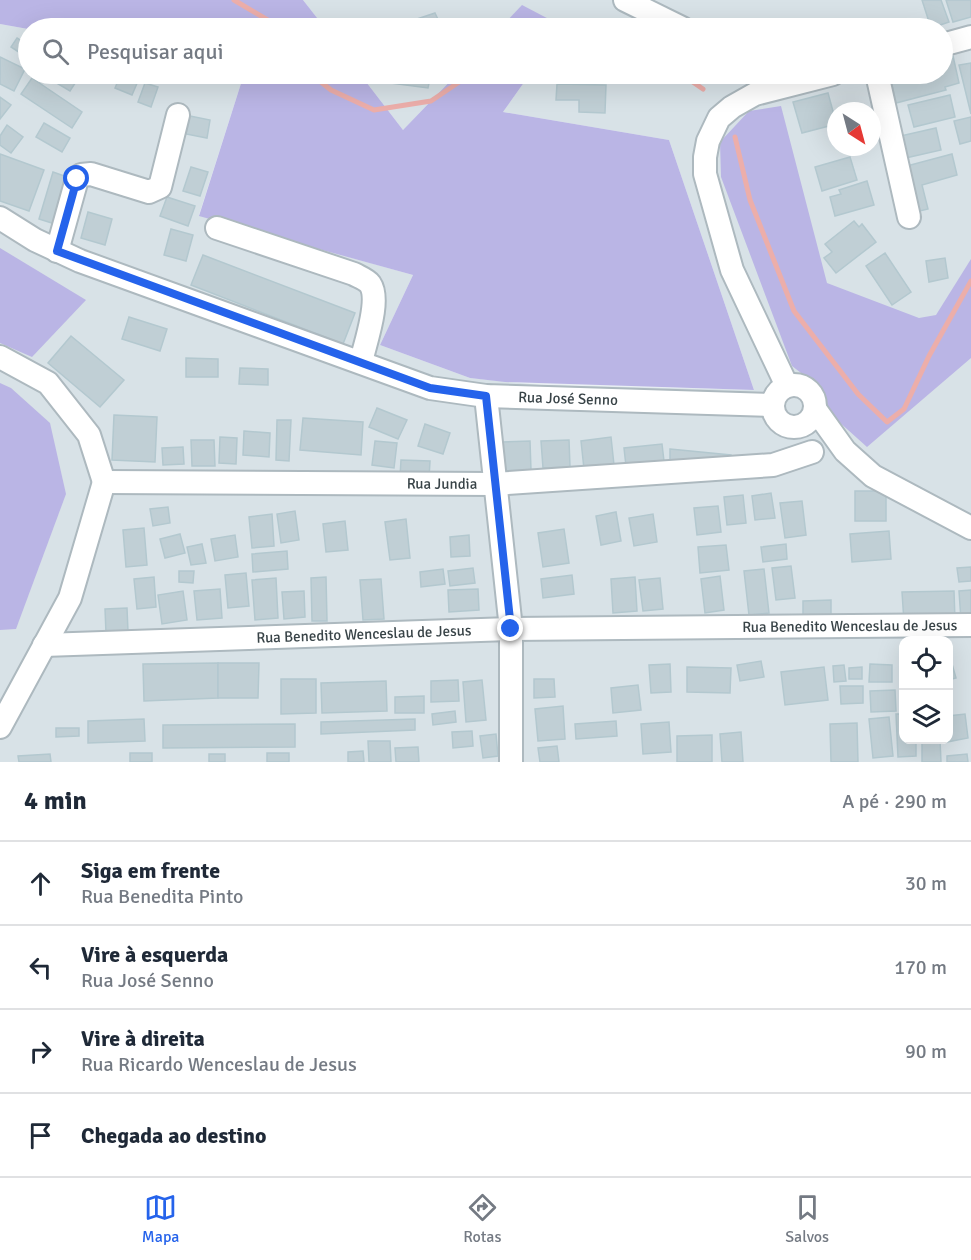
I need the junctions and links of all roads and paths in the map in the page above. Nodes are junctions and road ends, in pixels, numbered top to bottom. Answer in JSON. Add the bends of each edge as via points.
{"nodes":[{"id":1,"x":625,"y":0,"type":"edge"},
{"id":2,"x":662,"y":18,"type":"edge"},
{"id":3,"x":971,"y":37,"type":"edge"},
{"id":4,"x":953,"y":42,"type":"edge"},
{"id":5,"x":788,"y":84,"type":"edge"},
{"id":6,"x":879,"y":84,"type":"edge"},
{"id":7,"x":178,"y":115,"type":"dead end"},
{"id":8,"x":909,"y":217,"type":"dead end"},
{"id":9,"x":0,"y":218,"type":"edge"},
{"id":10,"x":217,"y":228,"type":"dead end"},
{"id":11,"x":57,"y":251,"type":"junction"},
{"id":12,"x":0,"y":357,"type":"edge"},
{"id":13,"x":361,"y":362,"type":"junction"},
{"id":14,"x":787,"y":386,"type":"junction"},
{"id":15,"x":486,"y":396,"type":"junction"},
{"id":16,"x":773,"y":405,"type":"junction"},
{"id":17,"x":815,"y":409,"type":"junction"},
{"id":18,"x":796,"y":426,"type":"junction"},
{"id":19,"x":812,"y":452,"type":"junction"},
{"id":20,"x":873,"y":476,"type":"junction"},
{"id":21,"x":104,"y":482,"type":"junction"},
{"id":22,"x":494,"y":484,"type":"junction"},
{"id":23,"x":971,"y":528,"type":"edge"},
{"id":24,"x":971,"y":626,"type":"edge"},
{"id":25,"x":511,"y":629,"type":"junction"},
{"id":26,"x":44,"y":645,"type":"junction"},
{"id":27,"x":0,"y":727,"type":"edge"},
{"id":28,"x":510,"y":762,"type":"edge"}],
"edges":[{"from":1,"to":2,"type":"street"},
{"from":3,"to":4,"type":"street"},
{"from":5,"to":14,"type":"street","via":[[755,94],[719,118],[705,157],[705,174],[732,270]]},
{"from":6,"to":8,"type":"street"},
{"from":7,"to":11,"type":"street","via":[[156,190],[149,192],[91,174],[81,175]]},
{"from":9,"to":11,"type":"street","name":"Rua José Senno"},
{"from":10,"to":13,"type":"street","via":[[368,281],[374,294],[374,309]]},
{"from":11,"to":13,"type":"street","name":"Rua José Senno"},
{"from":12,"to":21,"type":"street","via":[[48,383],[89,435]]},
{"from":13,"to":15,"type":"street","name":"Rua José Senno","via":[[430,388]]},
{"from":14,"to":16,"type":"street","via":[[775,397]]},
{"from":14,"to":17,"type":"street","via":[[808,389]]},
{"from":15,"to":16,"type":"street","name":"Rua José Senno"},
{"from":15,"to":22,"type":"street"},
{"from":16,"to":18,"type":"street","via":[[783,423]]},
{"from":17,"to":18,"type":"street","via":[[809,421]]},
{"from":17,"to":20,"type":"street","via":[[845,451]]},
{"from":18,"to":19,"type":"street"},
{"from":19,"to":20,"type":"street"},
{"from":19,"to":22,"type":"street","name":"Rua Jundia","via":[[773,465]]},
{"from":20,"to":23,"type":"street"},
{"from":21,"to":22,"type":"street","name":"Rua Jundia"},
{"from":21,"to":26,"type":"street","via":[[69,598]]},
{"from":22,"to":25,"type":"street"},
{"from":24,"to":25,"type":"street","name":"Rua Benedito Wenceslau de Jesus"},
{"from":25,"to":26,"type":"street","name":"Rua Benedito Wenceslau de Jesus"},
{"from":25,"to":28,"type":"street"},
{"from":26,"to":27,"type":"street"}]}
